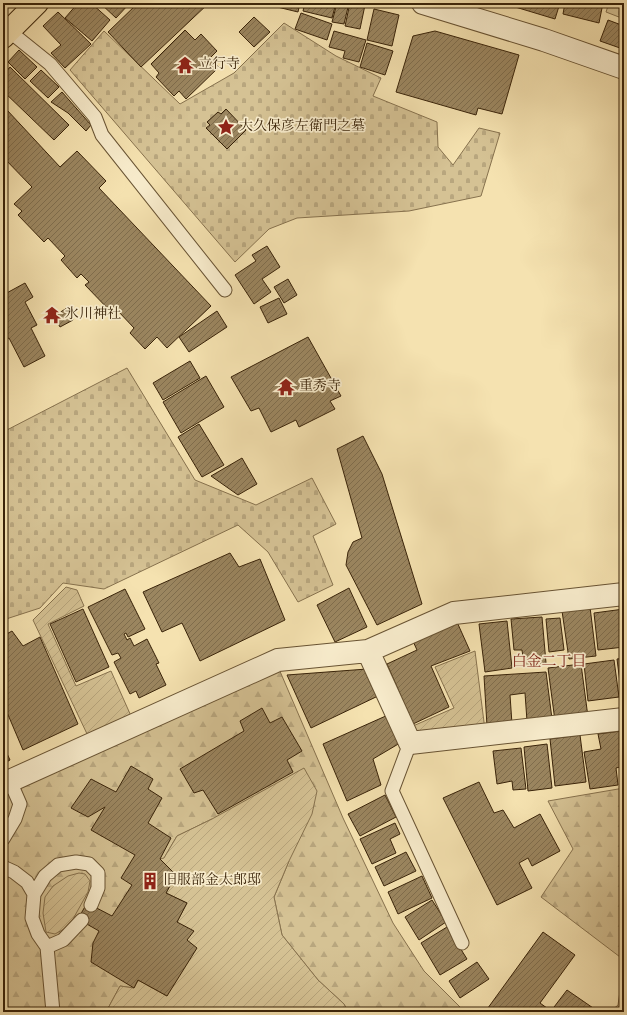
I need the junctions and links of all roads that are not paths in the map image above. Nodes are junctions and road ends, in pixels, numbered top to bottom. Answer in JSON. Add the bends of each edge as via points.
{"nodes":[{"id":1,"x":37,"y":3,"type":"edge"},
{"id":2,"x":423,"y":3,"type":"edge"},
{"id":3,"x":6,"y":34,"type":"edge"},
{"id":4,"x":624,"y":68,"type":"edge"},
{"id":5,"x":225,"y":290,"type":"dead end"},
{"id":6,"x":624,"y":594,"type":"edge"},
{"id":7,"x":368,"y":651,"type":"junction"},
{"id":8,"x":624,"y":720,"type":"edge"},
{"id":9,"x":410,"y":743,"type":"junction"},
{"id":10,"x":6,"y":782,"type":"edge"},
{"id":11,"x":3,"y":838,"type":"edge"},
{"id":12,"x":3,"y":867,"type":"edge"},
{"id":13,"x":34,"y":894,"type":"junction"},
{"id":14,"x":91,"y":905,"type":"dead end"},
{"id":15,"x":82,"y":920,"type":"dead end"},
{"id":16,"x":462,"y":943,"type":"dead end"},
{"id":17,"x":46,"y":947,"type":"junction"},
{"id":18,"x":54,"y":1012,"type":"edge"}],
"edges":[{"from":1,"to":3,"type":"main road"},
{"from":2,"to":4,"type":"street","via":[[544,40]]},
{"from":3,"to":5,"type":"lane","via":[[50,64],[95,117],[102,135]]},
{"from":6,"to":7,"type":"street","via":[[454,613]]},
{"from":7,"to":9,"type":"street"},
{"from":7,"to":10,"type":"street","via":[[278,660]]},
{"from":8,"to":9,"type":"street"},
{"from":9,"to":16,"type":"lane","via":[[392,791]]},
{"from":10,"to":11,"type":"lane","via":[[20,804],[15,819]]},
{"from":12,"to":13,"type":"lane","via":[[27,882]]},
{"from":13,"to":14,"type":"lane","via":[[45,876],[58,865],[76,862],[88,864],[98,873],[98,888]]},
{"from":13,"to":17,"type":"lane","via":[[32,918]]},
{"from":15,"to":17,"type":"lane","via":[[63,940]]},
{"from":17,"to":18,"type":"lane"}]}
